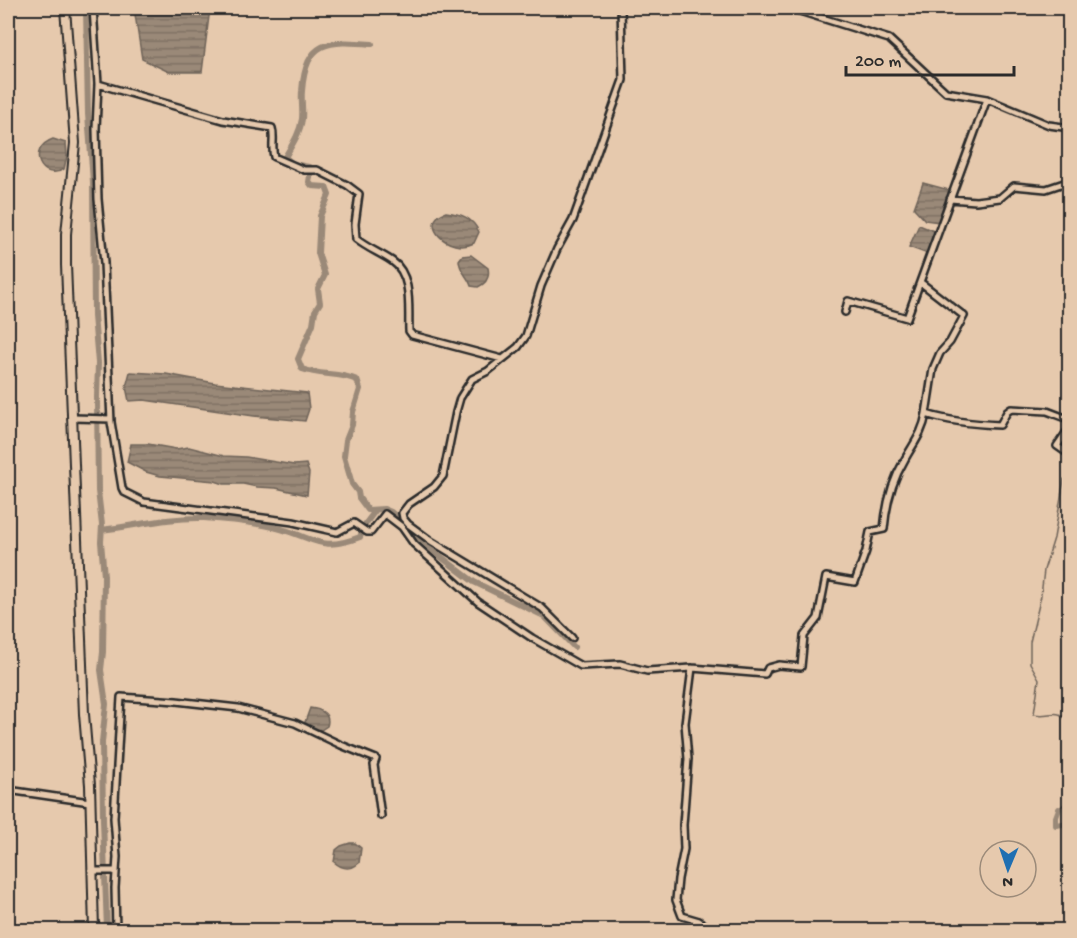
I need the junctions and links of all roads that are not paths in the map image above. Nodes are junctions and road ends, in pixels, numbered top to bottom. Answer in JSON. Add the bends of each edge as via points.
{"nodes":[{"id":1,"x":66,"y":8,"type":"edge"},
{"id":2,"x":93,"y":8,"type":"edge"},
{"id":3,"x":621,"y":8,"type":"edge"},
{"id":4,"x":790,"y":8,"type":"edge"},
{"id":5,"x":98,"y":84,"type":"junction"},
{"id":6,"x":987,"y":99,"type":"junction"},
{"id":7,"x":1070,"y":128,"type":"edge"},
{"id":8,"x":1070,"y":181,"type":"edge"},
{"id":9,"x":950,"y":199,"type":"junction"},
{"id":10,"x":920,"y":282,"type":"junction"},
{"id":11,"x":845,"y":312,"type":"dead end"},
{"id":12,"x":502,"y":359,"type":"junction"},
{"id":13,"x":926,"y":414,"type":"junction"},
{"id":14,"x":73,"y":418,"type":"junction"},
{"id":15,"x":109,"y":419,"type":"junction"},
{"id":16,"x":1070,"y":454,"type":"edge"},
{"id":17,"x":572,"y":639,"type":"dead end"},
{"id":18,"x":692,"y":668,"type":"junction"},
{"id":19,"x":8,"y":790,"type":"edge"},
{"id":20,"x":90,"y":802,"type":"junction"},
{"id":21,"x":381,"y":816,"type":"dead end"},
{"id":22,"x":92,"y":871,"type":"junction"},
{"id":23,"x":116,"y":871,"type":"junction"},
{"id":24,"x":94,"y":930,"type":"edge"},
{"id":25,"x":116,"y":930,"type":"edge"},
{"id":26,"x":712,"y":930,"type":"edge"}],
"edges":[{"from":1,"to":14,"type":"street","via":[[75,143],[66,234]]},
{"from":2,"to":5,"type":"street"},
{"from":3,"to":12,"type":"street","via":[[623,80],[573,220],[541,286],[526,336]]},
{"from":4,"to":6,"type":"street","via":[[889,39],[946,92]]},
{"from":5,"to":12,"type":"street","via":[[223,120],[272,128],[274,157],[296,168],[316,170],[359,194],[356,239],[392,261],[402,272],[412,335]]},
{"from":5,"to":15,"type":"street","via":[[98,199]]},
{"from":6,"to":7,"type":"street","via":[[1049,125]]},
{"from":6,"to":9,"type":"street"},
{"from":8,"to":9,"type":"street","via":[[1046,189],[1014,186],[1000,198]]},
{"from":9,"to":10,"type":"street"},
{"from":10,"to":11,"type":"street","via":[[907,318],[848,301]]},
{"from":10,"to":13,"type":"street","via":[[964,316],[933,369]]},
{"from":12,"to":17,"type":"street","via":[[472,379],[460,398],[443,476],[404,509],[402,516],[431,541],[542,608]]},
{"from":13,"to":16,"type":"street","via":[[958,422],[1000,425],[1011,409],[1047,411],[1068,419],[1068,430],[1057,446]]},
{"from":13,"to":18,"type":"street","via":[[922,430],[897,476],[884,529],[870,532],[855,582],[826,577],[818,618],[804,636],[801,667],[779,665],[768,668],[765,674]]},
{"from":14,"to":15,"type":"street"},
{"from":14,"to":20,"type":"street"},
{"from":15,"to":18,"type":"street","via":[[122,488],[135,499],[337,532],[354,523],[371,532],[382,516],[388,515],[478,602],[581,666],[620,664],[647,671]]},
{"from":18,"to":26,"type":"street","via":[[685,723],[688,759],[684,849],[676,900],[682,916]]},
{"from":19,"to":20,"type":"street"},
{"from":20,"to":22,"type":"street"},
{"from":21,"to":23,"type":"street","via":[[376,759],[295,723],[238,708],[121,698],[114,809]]},
{"from":22,"to":23,"type":"street"},
{"from":22,"to":24,"type":"street"},
{"from":23,"to":25,"type":"street"}]}
